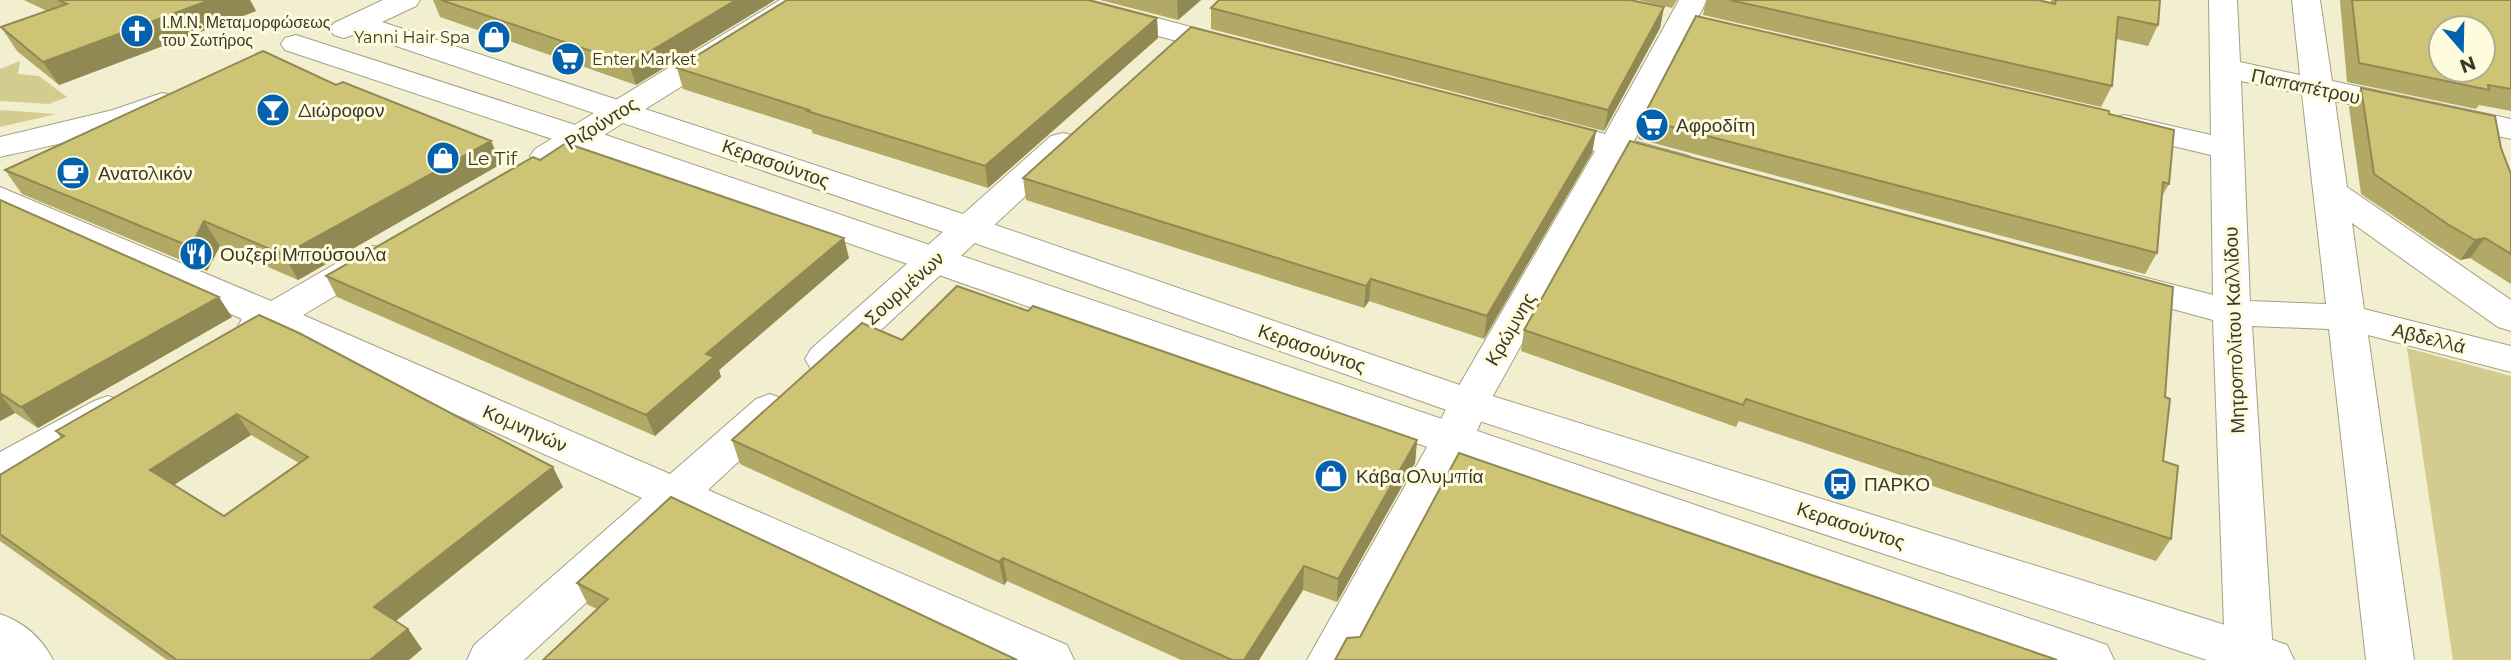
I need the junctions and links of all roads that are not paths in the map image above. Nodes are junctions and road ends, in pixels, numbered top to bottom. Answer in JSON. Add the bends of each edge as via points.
{"nodes":[{"id":1,"x":406,"y":0,"type":"edge"},
{"id":2,"x":800,"y":0,"type":"edge"},
{"id":3,"x":1056,"y":0,"type":"edge"},
{"id":4,"x":2223,"y":0,"type":"edge"},
{"id":5,"x":2306,"y":0,"type":"edge"},
{"id":6,"x":1213,"y":8,"type":"edge"},
{"id":7,"x":360,"y":12,"type":"edge"},
{"id":8,"x":1686,"y":17,"type":"edge"},
{"id":9,"x":1185,"y":34,"type":"junction"},
{"id":10,"x":1265,"y":55,"type":"edge"},
{"id":11,"x":1154,"y":61,"type":"edge"},
{"id":12,"x":2225,"y":68,"type":"junction"},
{"id":13,"x":2318,"y":88,"type":"junction"},
{"id":14,"x":194,"y":89,"type":"edge"},
{"id":15,"x":621,"y":111,"type":"junction"},
{"id":16,"x":2091,"y":117,"type":"edge"},
{"id":17,"x":1507,"y":118,"type":"edge"},
{"id":18,"x":1082,"y":126,"type":"edge"},
{"id":19,"x":2511,"y":129,"type":"edge"},
{"id":20,"x":579,"y":137,"type":"junction"},
{"id":21,"x":1615,"y":146,"type":"junction"},
{"id":22,"x":0,"y":147,"type":"edge"},
{"id":23,"x":2227,"y":149,"type":"junction"},
{"id":24,"x":1709,"y":171,"type":"edge"},
{"id":25,"x":521,"y":172,"type":"edge"},
{"id":26,"x":2330,"y":191,"type":"junction"},
{"id":27,"x":0,"y":197,"type":"edge"},
{"id":28,"x":968,"y":228,"type":"junction"},
{"id":29,"x":403,"y":240,"type":"edge"},
{"id":30,"x":935,"y":260,"type":"junction"},
{"id":31,"x":2084,"y":273,"type":"edge"},
{"id":32,"x":2232,"y":313,"type":"junction"},
{"id":33,"x":274,"y":316,"type":"junction"},
{"id":34,"x":2347,"y":317,"type":"junction"},
{"id":35,"x":2511,"y":318,"type":"edge"},
{"id":36,"x":226,"y":343,"type":"edge"},
{"id":37,"x":2511,"y":359,"type":"edge"},
{"id":38,"x":143,"y":391,"type":"edge"},
{"id":39,"x":1460,"y":421,"type":"junction"},
{"id":40,"x":0,"y":472,"type":"edge"},
{"id":41,"x":675,"y":495,"type":"junction"},
{"id":42,"x":0,"y":634,"type":"edge"},
{"id":43,"x":2256,"y":658,"type":"edge"},
{"id":44,"x":29,"y":660,"type":"edge"},
{"id":45,"x":491,"y":660,"type":"edge"},
{"id":46,"x":1050,"y":660,"type":"edge"},
{"id":47,"x":1331,"y":660,"type":"edge"},
{"id":48,"x":2090,"y":660,"type":"edge"},
{"id":49,"x":2390,"y":660,"type":"edge"}],
"edges":[{"from":1,"to":7,"type":"street"},
{"from":2,"to":15,"type":"street","name":"Ριζούντος"},
{"from":3,"to":9,"type":"street"},
{"from":4,"to":12,"type":"street","name":"Μητροπολίτου Καλλίδου"},
{"from":5,"to":13,"type":"street"},
{"from":6,"to":9,"type":"street"},
{"from":7,"to":15,"type":"street","name":"Κερασούντος"},
{"from":7,"to":20,"type":"street","name":"Κερασούντος","via":[[285,49]]},
{"from":8,"to":21,"type":"street","name":"Κρώμνης"},
{"from":9,"to":10,"type":"street"},
{"from":9,"to":11,"type":"street"},
{"from":12,"to":13,"type":"street","name":"Παπαπέτρου"},
{"from":12,"to":23,"type":"street","name":"Μητροπολίτου Καλλίδου"},
{"from":13,"to":19,"type":"street","name":"Παπαπέτρου"},
{"from":13,"to":26,"type":"street"},
{"from":14,"to":22,"type":"street","via":[[124,117]]},
{"from":15,"to":20,"type":"street","name":"Ριζούντος"},
{"from":15,"to":28,"type":"street","name":"Κερασούντος"},
{"from":16,"to":23,"type":"street"},
{"from":17,"to":21,"type":"street"},
{"from":18,"to":28,"type":"street","name":"Σουρμένων"},
{"from":20,"to":25,"type":"street","name":"Ριζούντος"},
{"from":20,"to":30,"type":"street","name":"Κερασούντος"},
{"from":21,"to":24,"type":"street"},
{"from":21,"to":39,"type":"street","name":"Κρώμνης"},
{"from":23,"to":32,"type":"street","name":"Μητροπολίτου Καλλίδου"},
{"from":26,"to":34,"type":"street"},
{"from":26,"to":35,"type":"street"},
{"from":27,"to":33,"type":"street","name":"Κομνηνών"},
{"from":28,"to":30,"type":"street","name":"Σουρμένων"},
{"from":28,"to":39,"type":"street","name":"Κερασούντος"},
{"from":29,"to":33,"type":"street"},
{"from":30,"to":39,"type":"street","name":"Κερασούντος"},
{"from":30,"to":41,"type":"street","name":"Σουρμένων"},
{"from":31,"to":32,"type":"street","name":"Αβδελλά"},
{"from":32,"to":34,"type":"street","name":"Αβδελλά"},
{"from":32,"to":43,"type":"street","name":"Μητροπολίτου Καλλίδου"},
{"from":33,"to":36,"type":"street"},
{"from":33,"to":41,"type":"street","name":"Κομνηνών"},
{"from":34,"to":37,"type":"street","name":"Αβδελλά"},
{"from":34,"to":49,"type":"street"},
{"from":38,"to":40,"type":"street"},
{"from":39,"to":43,"type":"street","name":"Κερασούντος"},
{"from":39,"to":47,"type":"street","name":"Κρώμνης"},
{"from":39,"to":48,"type":"street","name":"Κερασούντος"},
{"from":41,"to":45,"type":"street","name":"Σουρμένων"},
{"from":41,"to":46,"type":"street","name":"Κομνηνών"},
{"from":42,"to":44,"type":"street"}]}
